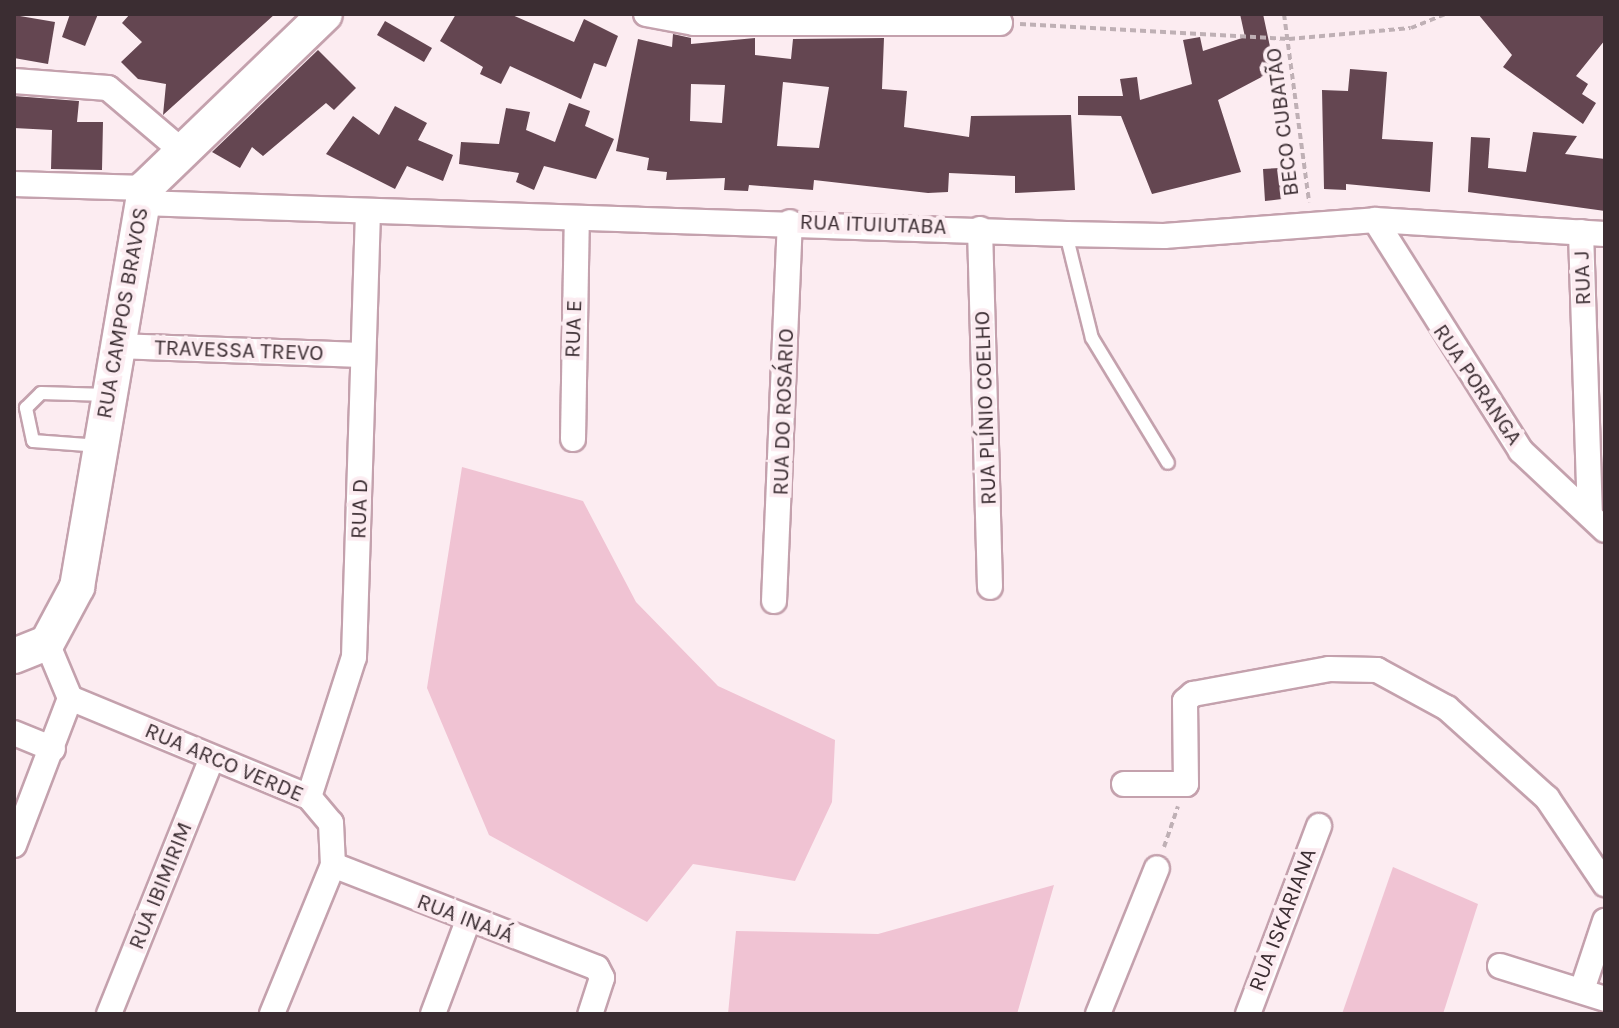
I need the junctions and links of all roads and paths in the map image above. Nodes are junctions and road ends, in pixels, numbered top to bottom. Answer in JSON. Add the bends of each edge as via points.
{"nodes":[{"id":1,"x":325,"y":14,"type":"edge"},
{"id":2,"x":646,"y":14,"type":"edge"},
{"id":3,"x":1284,"y":14,"type":"edge"},
{"id":4,"x":1446,"y":14,"type":"edge"},
{"id":5,"x":1000,"y":23,"type":"joint"},
{"id":6,"x":1289,"y":39,"type":"junction"},
{"id":7,"x":14,"y":81,"type":"edge"},
{"id":8,"x":182,"y":151,"type":"junction"},
{"id":9,"x":14,"y":184,"type":"edge"},
{"id":10,"x":143,"y":195,"type":"junction"},
{"id":11,"x":368,"y":214,"type":"junction"},
{"id":12,"x":577,"y":219,"type":"junction"},
{"id":13,"x":1375,"y":220,"type":"junction"},
{"id":14,"x":790,"y":222,"type":"junction"},
{"id":15,"x":1311,"y":226,"type":"junction"},
{"id":16,"x":980,"y":229,"type":"junction"},
{"id":17,"x":1593,"y":233,"type":"edge"},
{"id":18,"x":1066,"y":234,"type":"junction"},
{"id":19,"x":115,"y":346,"type":"junction"},
{"id":20,"x":363,"y":355,"type":"junction"},
{"id":21,"x":107,"y":395,"type":"junction"},
{"id":22,"x":573,"y":439,"type":"dead end"},
{"id":23,"x":100,"y":446,"type":"junction"},
{"id":24,"x":1168,"y":463,"type":"dead end"},
{"id":25,"x":1597,"y":522,"type":"edge"},
{"id":26,"x":990,"y":587,"type":"dead end"},
{"id":27,"x":774,"y":601,"type":"dead end"},
{"id":28,"x":47,"y":643,"type":"junction"},
{"id":29,"x":14,"y":656,"type":"edge"},
{"id":30,"x":70,"y":698,"type":"junction"},
{"id":31,"x":14,"y":733,"type":"edge"},
{"id":32,"x":53,"y":749,"type":"junction"},
{"id":33,"x":212,"y":758,"type":"junction"},
{"id":34,"x":1124,"y":784,"type":"dead end"},
{"id":35,"x":1186,"y":784,"type":"junction"},
{"id":36,"x":309,"y":797,"type":"junction"},
{"id":37,"x":1319,"y":826,"type":"dead end"},
{"id":38,"x":14,"y":845,"type":"edge"},
{"id":39,"x":333,"y":865,"type":"junction"},
{"id":40,"x":1157,"y":868,"type":"joint"},
{"id":41,"x":1605,"y":884,"type":"edge"},
{"id":42,"x":468,"y":921,"type":"junction"},
{"id":43,"x":1605,"y":921,"type":"edge"},
{"id":44,"x":1500,"y":966,"type":"dead end"},
{"id":45,"x":1582,"y":990,"type":"junction"},
{"id":46,"x":1605,"y":999,"type":"edge"},
{"id":47,"x":109,"y":1014,"type":"edge"},
{"id":48,"x":272,"y":1014,"type":"edge"},
{"id":49,"x":433,"y":1014,"type":"edge"},
{"id":50,"x":590,"y":1014,"type":"edge"},
{"id":51,"x":1098,"y":1014,"type":"edge"},
{"id":52,"x":1248,"y":1014,"type":"edge"}],
"edges":[{"from":1,"to":8,"type":"street","name":"RUA CAMPOS BRAVOS"},
{"from":2,"to":5,"type":"street","via":[[694,23]]},
{"from":3,"to":6,"type":"path","name":"BECO CUBATÃO"},
{"from":4,"to":6,"type":"path","via":[[1411,28]]},
{"from":5,"to":6,"type":"path"},
{"from":6,"to":15,"type":"path","name":"BECO CUBATÃO"},
{"from":7,"to":8,"type":"street","via":[[108,88]]},
{"from":8,"to":10,"type":"street","name":"RUA CAMPOS BRAVOS"},
{"from":9,"to":10,"type":"street","name":"RUA ITUIUTABA"},
{"from":10,"to":11,"type":"street","name":"RUA ITUIUTABA"},
{"from":10,"to":19,"type":"street","name":"RUA CAMPOS BRAVOS"},
{"from":11,"to":12,"type":"street","name":"RUA ITUIUTABA"},
{"from":11,"to":20,"type":"street","name":"RUA D"},
{"from":12,"to":14,"type":"street","name":"RUA ITUIUTABA"},
{"from":12,"to":22,"type":"street","name":"RUA E"},
{"from":13,"to":15,"type":"street","name":"RUA ITUIUTABA"},
{"from":13,"to":17,"type":"street","name":"RUA ITUIUTABA"},
{"from":13,"to":25,"type":"street","name":"RUA PORANGA","via":[[1521,451]]},
{"from":14,"to":16,"type":"street","name":"RUA ITUIUTABA"},
{"from":14,"to":27,"type":"street","name":"RUA DO ROSÁRIO"},
{"from":15,"to":18,"type":"street","name":"RUA ITUIUTABA"},
{"from":16,"to":18,"type":"street","name":"RUA ITUIUTABA"},
{"from":16,"to":26,"type":"street","name":"RUA PLÍNIO COELHO"},
{"from":17,"to":25,"type":"street","name":"RUA J"},
{"from":18,"to":24,"type":"lane","via":[[1092,338]]},
{"from":19,"to":20,"type":"street","name":"TRAVESSA TREVO"},
{"from":19,"to":21,"type":"street","name":"RUA CAMPOS BRAVOS"},
{"from":20,"to":36,"type":"street","name":"RUA D","via":[[354,657]]},
{"from":21,"to":23,"type":"street","name":"RUA CAMPOS BRAVOS"},
{"from":21,"to":23,"type":"lane","via":[[41,393],[26,408],[33,441]]},
{"from":23,"to":28,"type":"street","name":"RUA CAMPOS BRAVOS","via":[[77,587]]},
{"from":28,"to":29,"type":"street"},
{"from":28,"to":30,"type":"street"},
{"from":30,"to":32,"type":"street"},
{"from":30,"to":33,"type":"street","name":"RUA ARCO VERDE"},
{"from":31,"to":32,"type":"street"},
{"from":32,"to":38,"type":"street"},
{"from":33,"to":36,"type":"street","name":"RUA ARCO VERDE"},
{"from":33,"to":47,"type":"street","name":"RUA IBIMIRIM"},
{"from":34,"to":35,"type":"street"},
{"from":35,"to":40,"type":"path"},
{"from":35,"to":41,"type":"street","via":[[1185,701],[1193,694],[1329,669],[1377,670],[1447,708],[1547,798]]},
{"from":36,"to":39,"type":"street","name":"RUA ARCO VERDE","via":[[331,823]]},
{"from":37,"to":52,"type":"street","name":"RUA ISKARIANA"},
{"from":39,"to":42,"type":"street","name":"RUA INAJÁ"},
{"from":39,"to":48,"type":"street"},
{"from":40,"to":51,"type":"street"},
{"from":42,"to":49,"type":"street"},
{"from":42,"to":50,"type":"street","name":"RUA INAJÁ","via":[[597,968],[602,978]]},
{"from":43,"to":45,"type":"street"},
{"from":44,"to":45,"type":"street"},
{"from":45,"to":46,"type":"street"}]}
